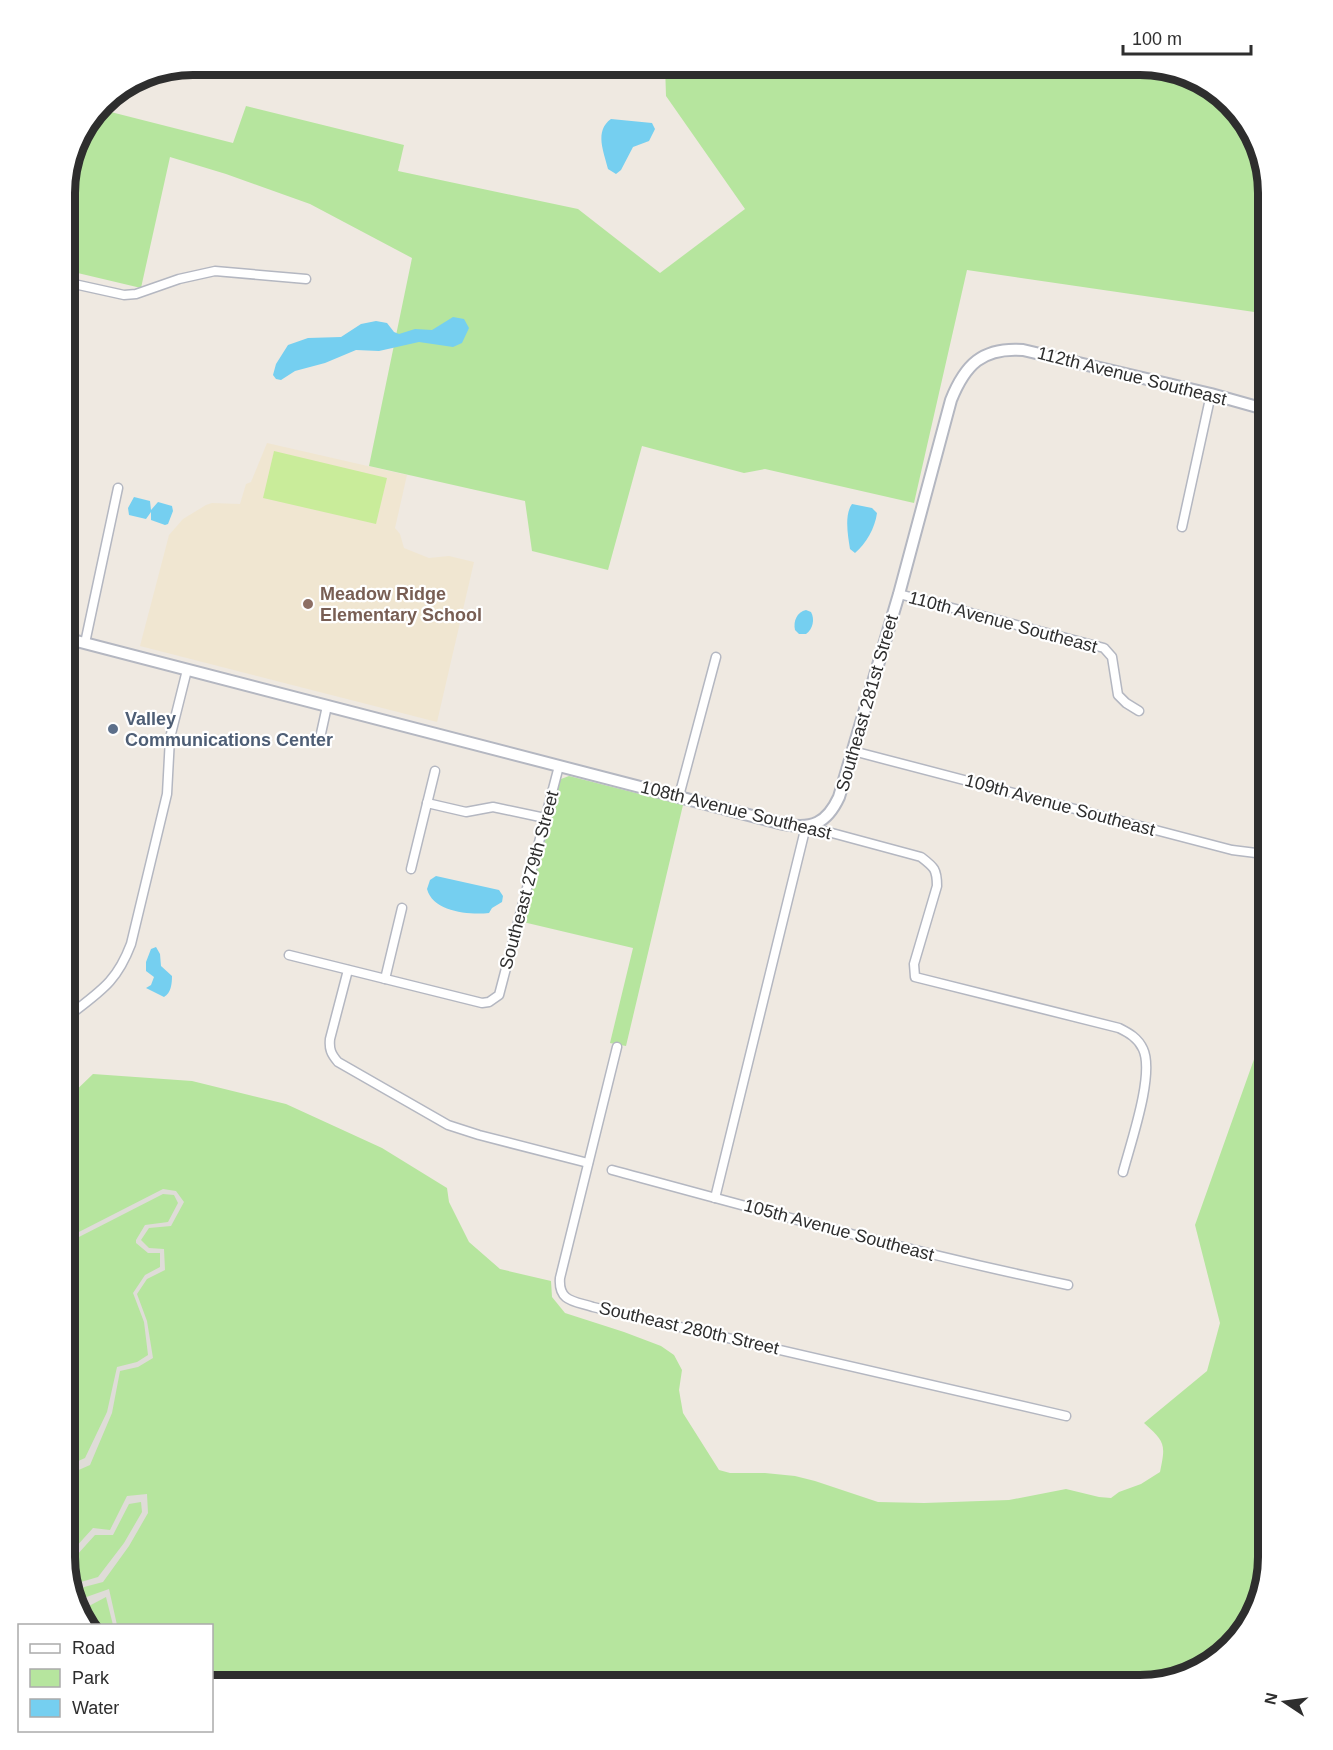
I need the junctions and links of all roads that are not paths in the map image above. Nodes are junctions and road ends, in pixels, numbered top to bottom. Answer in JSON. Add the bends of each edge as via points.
{"nodes":[{"id":1,"x":306,"y":279,"type":"dead end"},
{"id":2,"x":75,"y":284,"type":"edge"},
{"id":3,"x":995,"y":351,"type":"joint"},
{"id":4,"x":1211,"y":394,"type":"junction"},
{"id":5,"x":1258,"y":407,"type":"edge"},
{"id":6,"x":118,"y":488,"type":"dead end"},
{"id":7,"x":1182,"y":527,"type":"dead end"},
{"id":8,"x":899,"y":594,"type":"junction"},
{"id":9,"x":75,"y":640,"type":"edge"},
{"id":10,"x":85,"y":643,"type":"junction"},
{"id":11,"x":716,"y":657,"type":"dead end"},
{"id":12,"x":187,"y":670,"type":"junction"},
{"id":13,"x":327,"y":706,"type":"junction"},
{"id":14,"x":1138,"y":711,"type":"dead end"},
{"id":15,"x":320,"y":738,"type":"dead end"},
{"id":16,"x":853,"y":750,"type":"junction"},
{"id":17,"x":559,"y":765,"type":"junction"},
{"id":18,"x":435,"y":771,"type":"dead end"},
{"id":19,"x":678,"y":796,"type":"junction"},
{"id":20,"x":427,"y":803,"type":"junction"},
{"id":21,"x":545,"y":818,"type":"junction"},
{"id":22,"x":806,"y":826,"type":"junction"},
{"id":23,"x":1258,"y":853,"type":"edge"},
{"id":24,"x":411,"y":869,"type":"dead end"},
{"id":25,"x":402,"y":908,"type":"dead end"},
{"id":26,"x":289,"y":954,"type":"dead end"},
{"id":27,"x":348,"y":970,"type":"junction"},
{"id":28,"x":385,"y":979,"type":"junction"},
{"id":29,"x":75,"y":1011,"type":"edge"},
{"id":30,"x":617,"y":1047,"type":"dead end"},
{"id":31,"x":588,"y":1163,"type":"junction"},
{"id":32,"x":612,"y":1170,"type":"dead end"},
{"id":33,"x":1123,"y":1172,"type":"dead end"},
{"id":34,"x":715,"y":1198,"type":"junction"},
{"id":35,"x":1068,"y":1286,"type":"dead end"},
{"id":36,"x":1066,"y":1416,"type":"dead end"}],
"edges":[{"from":1,"to":2,"type":"street","via":[[215,271],[124,295]]},
{"from":3,"to":4,"type":"street","name":"112th Avenue Southeast","via":[[1033,352]]},
{"from":3,"to":8,"type":"street","name":"Southeast 281st Street","via":[[974,362],[957,384]]},
{"from":4,"to":5,"type":"street","name":"112th Avenue Southeast"},
{"from":4,"to":7,"type":"street"},
{"from":6,"to":10,"type":"street"},
{"from":8,"to":14,"type":"street","name":"110th Avenue Southeast","via":[[1104,648],[1112,657],[1118,695]]},
{"from":8,"to":16,"type":"street","name":"Southeast 281st Street"},
{"from":9,"to":10,"type":"street","name":"108th Avenue Southeast"},
{"from":10,"to":12,"type":"street","name":"108th Avenue Southeast"},
{"from":11,"to":19,"type":"street"},
{"from":12,"to":13,"type":"street","name":"108th Avenue Southeast"},
{"from":12,"to":29,"type":"street","via":[[170,738],[167,794],[131,944],[116,976]]},
{"from":13,"to":15,"type":"street"},
{"from":13,"to":17,"type":"street","name":"108th Avenue Southeast"},
{"from":16,"to":22,"type":"street","name":"Southeast 281st Street","via":[[833,809],[818,822]]},
{"from":16,"to":23,"type":"street","name":"109th Avenue Southeast","via":[[1232,850]]},
{"from":17,"to":19,"type":"street","name":"108th Avenue Southeast"},
{"from":17,"to":21,"type":"street","name":"Southeast 279th Street"},
{"from":18,"to":20,"type":"street"},
{"from":19,"to":22,"type":"street","name":"108th Avenue Southeast","via":[[783,824]]},
{"from":20,"to":21,"type":"street","via":[[466,812],[493,807]]},
{"from":20,"to":24,"type":"street"},
{"from":21,"to":28,"type":"street","name":"Southeast 279th Street","via":[[499,995],[482,1003]]},
{"from":22,"to":33,"type":"street","name":"108th Avenue Southeast","via":[[921,857],[934,866],[937,886],[914,964],[915,977],[1119,1028],[1134,1036],[1144,1050],[1146,1081]]},
{"from":22,"to":34,"type":"street"},
{"from":25,"to":28,"type":"street"},
{"from":26,"to":27,"type":"street"},
{"from":27,"to":28,"type":"street"},
{"from":27,"to":31,"type":"street","via":[[329,1048],[338,1062],[448,1125]]},
{"from":30,"to":31,"type":"street","name":"Southeast 280th Street"},
{"from":31,"to":36,"type":"street","name":"Southeast 280th Street","via":[[560,1278],[559,1290],[567,1299]]},
{"from":32,"to":34,"type":"street","name":"105th Avenue Southeast"},
{"from":34,"to":35,"type":"street","name":"105th Avenue Southeast"}]}
